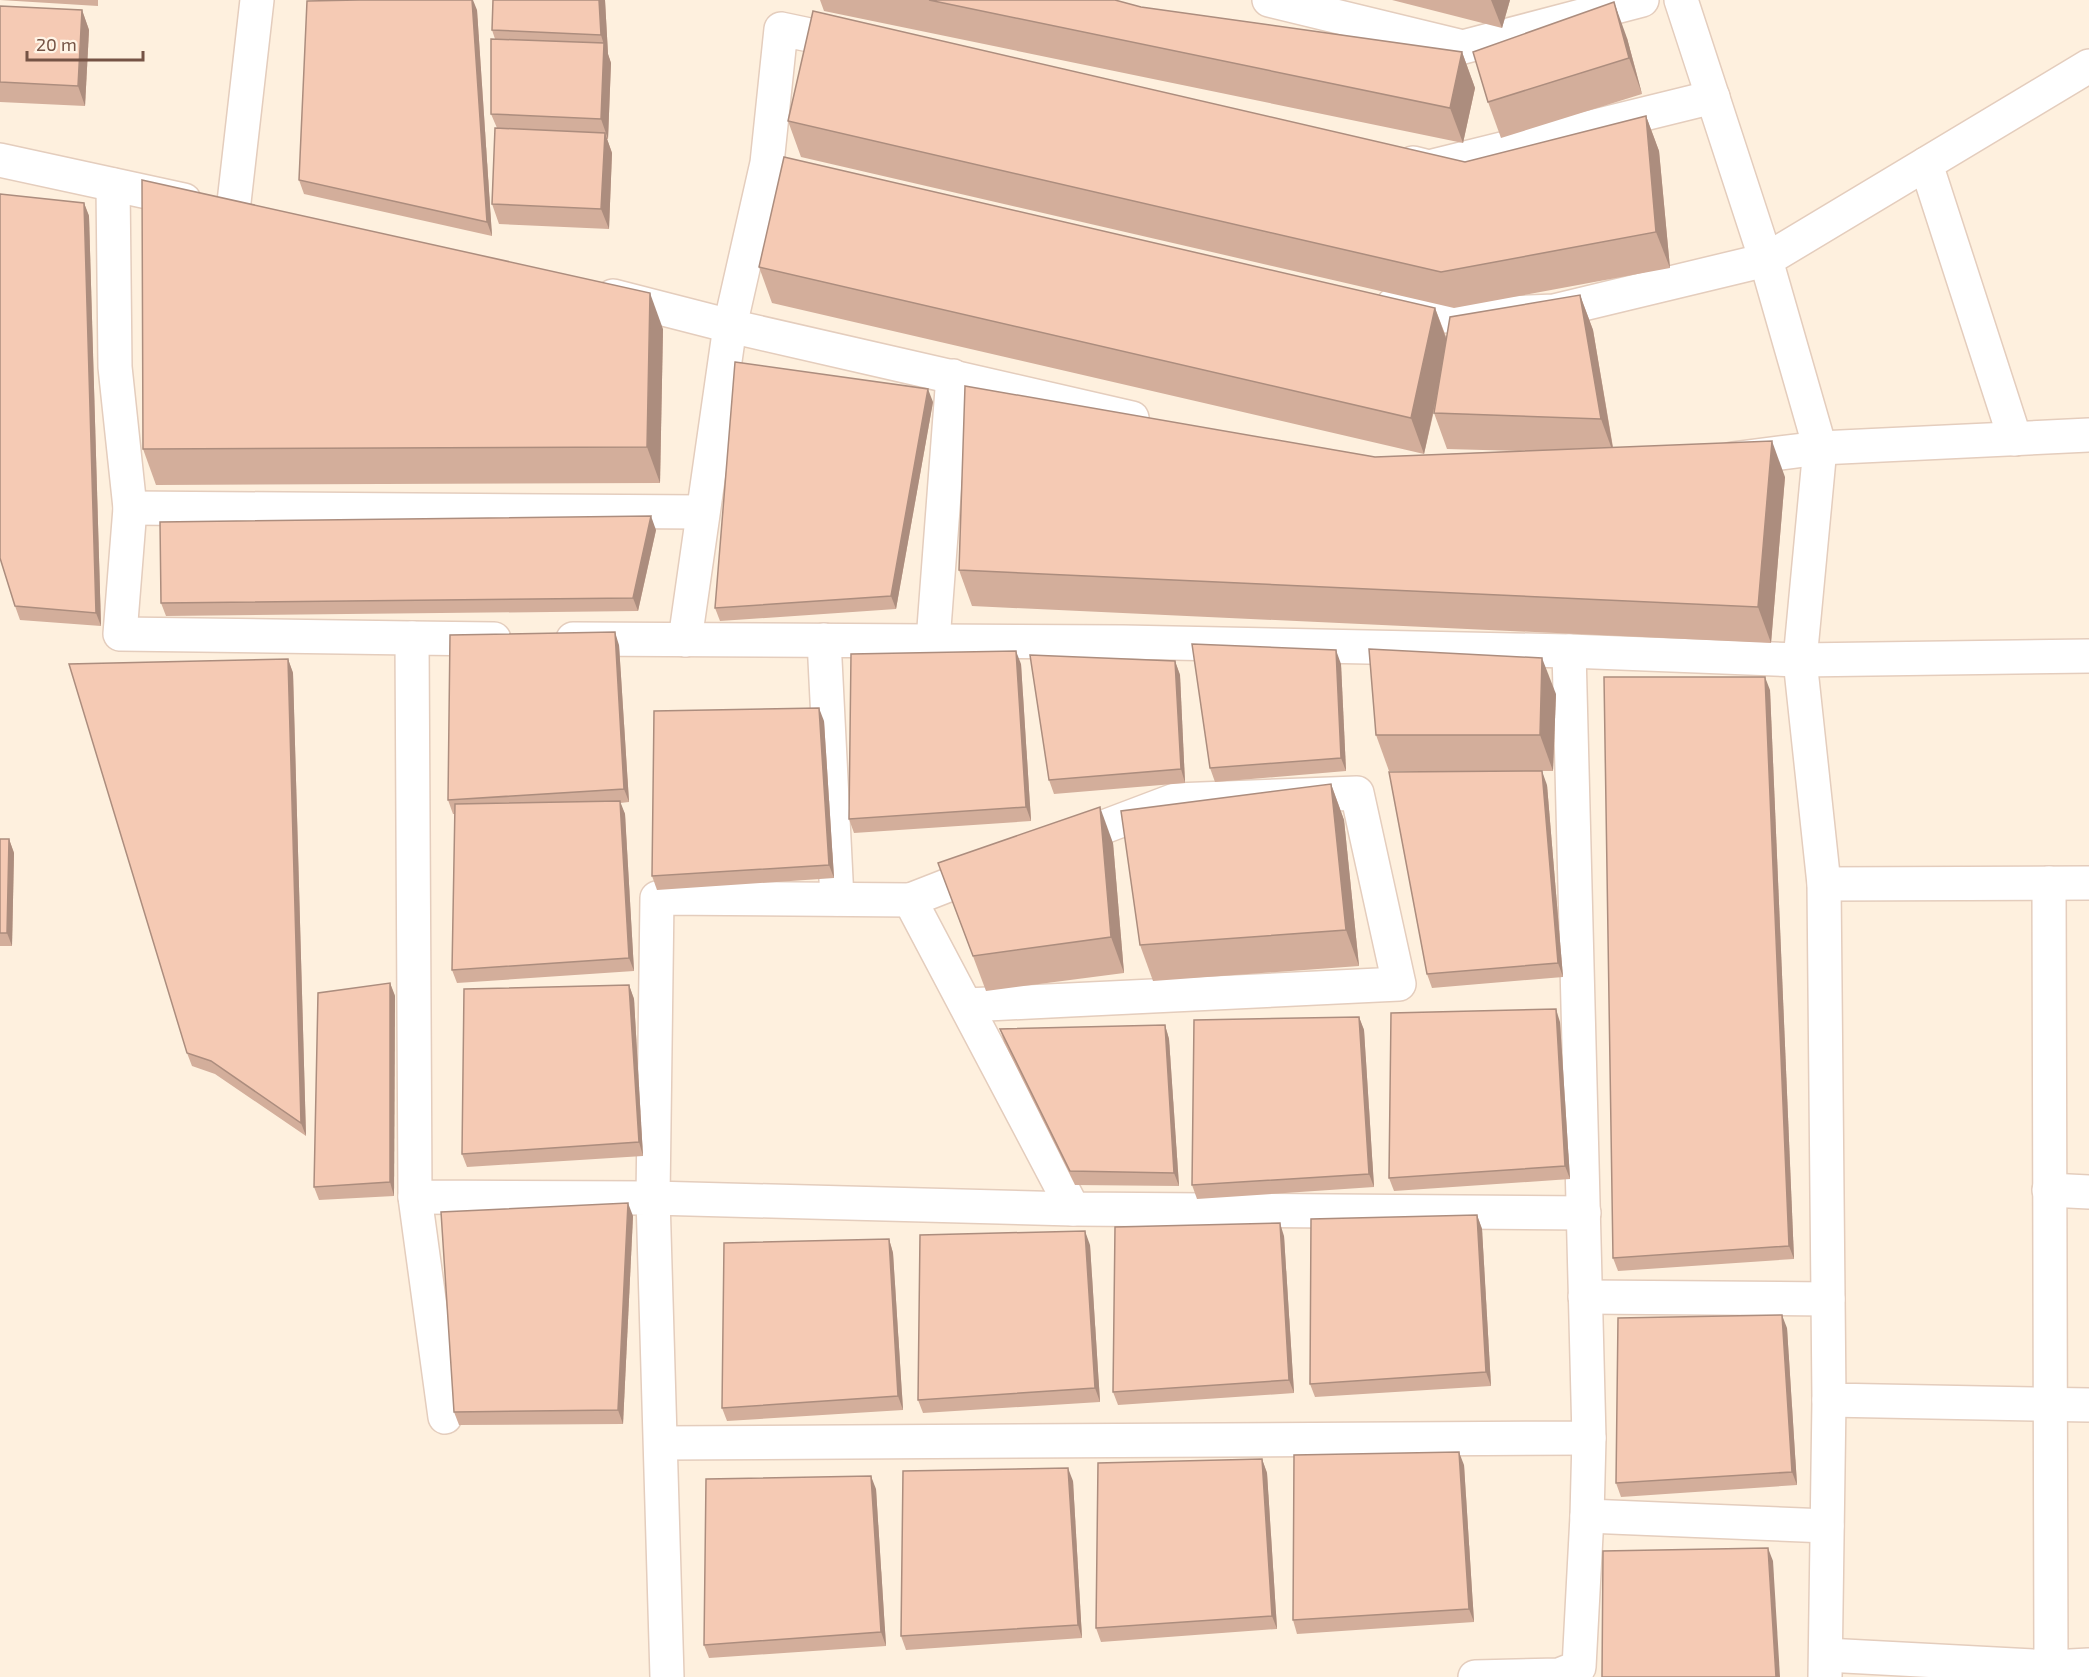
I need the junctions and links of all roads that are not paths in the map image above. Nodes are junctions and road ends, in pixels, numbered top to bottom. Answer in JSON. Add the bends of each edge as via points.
{"nodes":[{"id":1,"x":257,"y":0,"type":"edge"},
{"id":2,"x":1269,"y":0,"type":"edge"},
{"id":3,"x":1642,"y":0,"type":"edge"},
{"id":4,"x":1681,"y":0,"type":"edge"},
{"id":5,"x":885,"y":51,"type":"edge"},
{"id":6,"x":2089,"y":66,"type":"edge"},
{"id":7,"x":1713,"y":97,"type":"junction"},
{"id":8,"x":1383,"y":157,"type":"edge"},
{"id":9,"x":0,"y":159,"type":"edge"},
{"id":10,"x":1926,"y":164,"type":"junction"},
{"id":11,"x":113,"y":185,"type":"junction"},
{"id":12,"x":1766,"y":260,"type":"junction"},
{"id":13,"x":588,"y":290,"type":"edge"},
{"id":14,"x":1361,"y":297,"type":"edge"},
{"id":15,"x":730,"y":326,"type":"junction"},
{"id":16,"x":953,"y":376,"type":"junction"},
{"id":17,"x":1161,"y":425,"type":"edge"},
{"id":18,"x":2089,"y":435,"type":"edge"},
{"id":19,"x":2015,"y":439,"type":"junction"},
{"id":20,"x":1820,"y":448,"type":"junction"},
{"id":21,"x":1703,"y":463,"type":"edge"},
{"id":22,"x":130,"y":508,"type":"junction"},
{"id":23,"x":702,"y":512,"type":"junction"},
{"id":24,"x":412,"y":638,"type":"junction"},
{"id":25,"x":685,"y":640,"type":"junction"},
{"id":26,"x":824,"y":640,"type":"junction"},
{"id":27,"x":933,"y":641,"type":"junction"},
{"id":28,"x":1569,"y":651,"type":"junction"},
{"id":29,"x":2089,"y":656,"type":"edge"},
{"id":30,"x":1800,"y":660,"type":"junction"},
{"id":31,"x":2049,"y":883,"type":"junction"},
{"id":32,"x":2089,"y":883,"type":"edge"},
{"id":33,"x":1824,"y":884,"type":"junction"},
{"id":34,"x":837,"y":899,"type":"junction"},
{"id":35,"x":910,"y":900,"type":"junction"},
{"id":36,"x":967,"y":1005,"type":"junction"},
{"id":37,"x":2049,"y":1190,"type":"junction"},
{"id":38,"x":2089,"y":1192,"type":"edge"},
{"id":39,"x":415,"y":1197,"type":"junction"},
{"id":40,"x":653,"y":1198,"type":"junction"},
{"id":41,"x":1073,"y":1209,"type":"junction"},
{"id":42,"x":1584,"y":1213,"type":"junction"},
{"id":43,"x":1585,"y":1297,"type":"junction"},
{"id":44,"x":1828,"y":1299,"type":"junction"},
{"id":45,"x":1829,"y":1400,"type":"junction"},
{"id":46,"x":2050,"y":1405,"type":"junction"},
{"id":47,"x":2089,"y":1406,"type":"edge"},
{"id":48,"x":445,"y":1417,"type":"dead end"},
{"id":49,"x":1589,"y":1438,"type":"junction"},
{"id":50,"x":661,"y":1443,"type":"junction"},
{"id":51,"x":1587,"y":1516,"type":"junction"},
{"id":52,"x":1827,"y":1526,"type":"junction"},
{"id":53,"x":2089,"y":1665,"type":"edge"},
{"id":54,"x":1825,"y":1666,"type":"edge"},
{"id":55,"x":1579,"y":1672,"type":"edge"},
{"id":56,"x":2051,"y":1672,"type":"edge"},
{"id":57,"x":667,"y":1677,"type":"edge"},
{"id":58,"x":1475,"y":1677,"type":"edge"}],
"edges":[{"from":1,"to":11,"type":"street","via":[[245,214]]},
{"from":2,"to":3,"type":"street","via":[[1463,47]]},
{"from":4,"to":7,"type":"street"},
{"from":5,"to":15,"type":"street","via":[[781,29],[779,166]]},
{"from":6,"to":10,"type":"street"},
{"from":7,"to":8,"type":"street","via":[[1429,166]]},
{"from":7,"to":12,"type":"street"},
{"from":9,"to":11,"type":"street"},
{"from":10,"to":12,"type":"street"},
{"from":10,"to":19,"type":"street"},
{"from":11,"to":22,"type":"street","via":[[115,367]]},
{"from":12,"to":14,"type":"street","via":[[1554,311],[1443,316]]},
{"from":12,"to":20,"type":"street"},
{"from":13,"to":15,"type":"street"},
{"from":15,"to":16,"type":"street"},
{"from":15,"to":23,"type":"street"},
{"from":16,"to":17,"type":"street"},
{"from":16,"to":27,"type":"street"},
{"from":18,"to":19,"type":"street"},
{"from":19,"to":20,"type":"street"},
{"from":20,"to":21,"type":"street"},
{"from":20,"to":30,"type":"street"},
{"from":22,"to":23,"type":"street"},
{"from":22,"to":24,"type":"street","via":[[120,634]]},
{"from":23,"to":25,"type":"street"},
{"from":24,"to":25,"type":"street"},
{"from":24,"to":39,"type":"street"},
{"from":25,"to":26,"type":"street"},
{"from":26,"to":27,"type":"street"},
{"from":26,"to":34,"type":"street"},
{"from":27,"to":28,"type":"street"},
{"from":28,"to":30,"type":"street"},
{"from":28,"to":42,"type":"street"},
{"from":29,"to":30,"type":"street"},
{"from":30,"to":33,"type":"street"},
{"from":31,"to":32,"type":"street"},
{"from":31,"to":33,"type":"street"},
{"from":31,"to":37,"type":"street"},
{"from":33,"to":44,"type":"street"},
{"from":34,"to":35,"type":"street"},
{"from":34,"to":40,"type":"street","via":[[657,898]]},
{"from":35,"to":36,"type":"street"},
{"from":35,"to":36,"type":"street","via":[[1175,800],[1357,793],[1399,984]]},
{"from":36,"to":41,"type":"street"},
{"from":37,"to":38,"type":"street"},
{"from":37,"to":46,"type":"street"},
{"from":39,"to":40,"type":"street"},
{"from":39,"to":48,"type":"street"},
{"from":40,"to":41,"type":"street"},
{"from":40,"to":50,"type":"street"},
{"from":41,"to":42,"type":"street"},
{"from":42,"to":43,"type":"street"},
{"from":43,"to":44,"type":"street"},
{"from":43,"to":49,"type":"street"},
{"from":44,"to":45,"type":"street"},
{"from":45,"to":46,"type":"street"},
{"from":45,"to":52,"type":"street"},
{"from":46,"to":47,"type":"street"},
{"from":46,"to":56,"type":"street"},
{"from":49,"to":50,"type":"street"},
{"from":49,"to":51,"type":"street"},
{"from":50,"to":57,"type":"street"},
{"from":51,"to":52,"type":"street"},
{"from":51,"to":55,"type":"street"},
{"from":52,"to":54,"type":"street"},
{"from":53,"to":56,"type":"street"},
{"from":54,"to":56,"type":"street"},
{"from":55,"to":58,"type":"street"}]}
